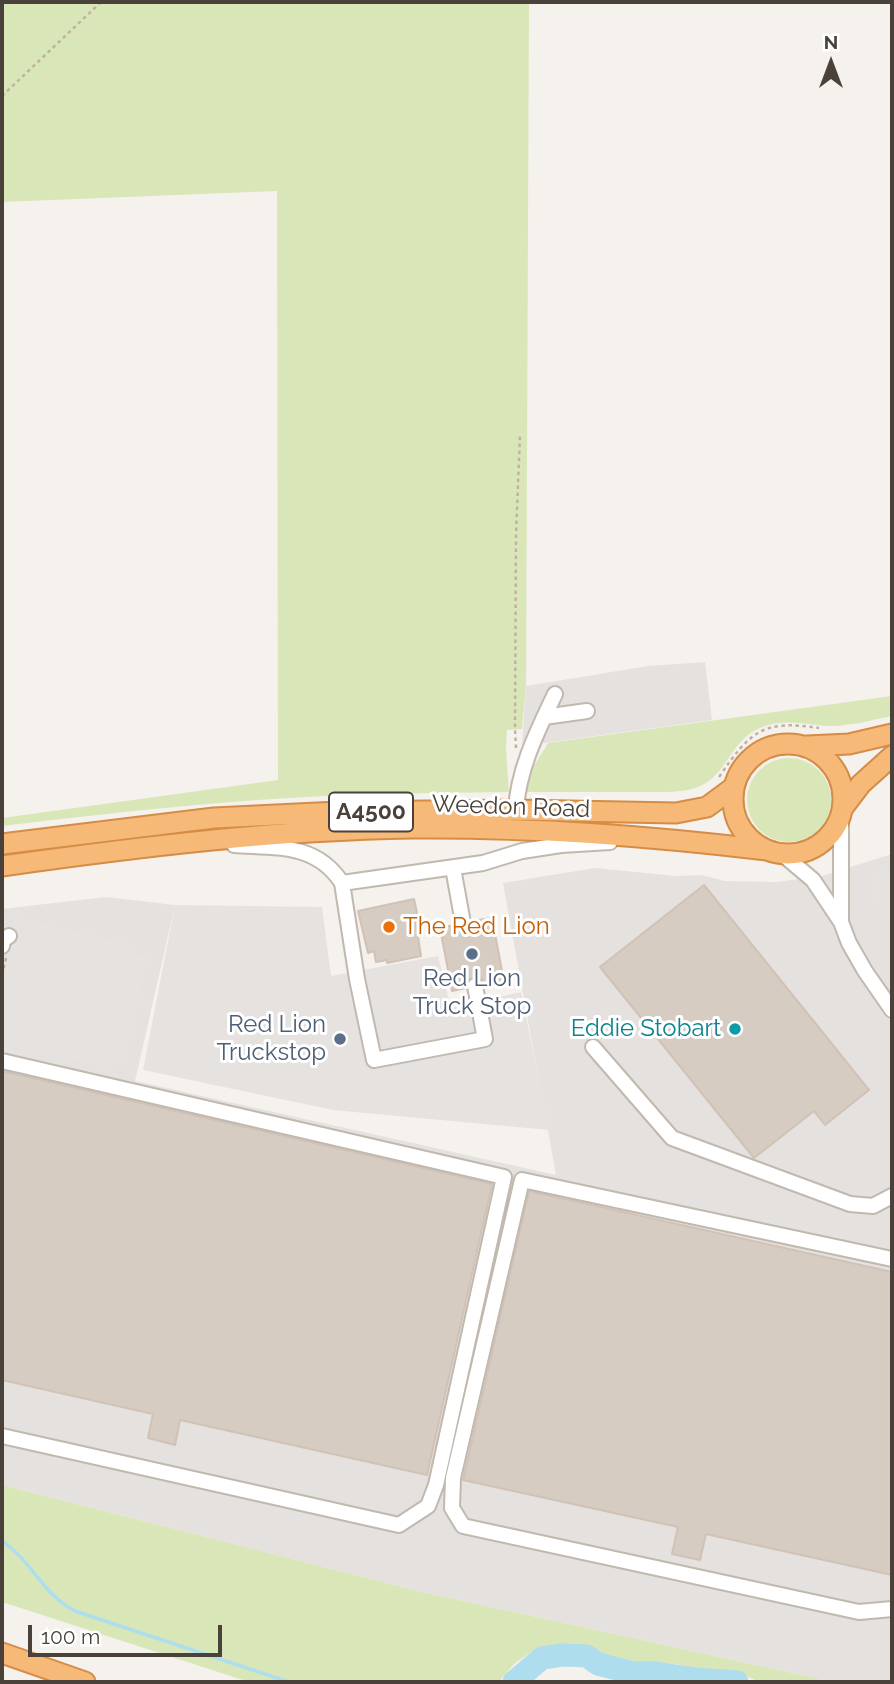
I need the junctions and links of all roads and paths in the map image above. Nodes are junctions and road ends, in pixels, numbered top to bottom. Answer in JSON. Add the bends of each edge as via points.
{"nodes":[{"id":1,"x":101,"y":2,"type":"edge"},
{"id":2,"x":2,"y":96,"type":"edge"},
{"id":3,"x":520,"y":435,"type":"dead end"},
{"id":4,"x":555,"y":694,"type":"dead end"},
{"id":5,"x":587,"y":711,"type":"dead end"},
{"id":6,"x":544,"y":717,"type":"junction"},
{"id":7,"x":827,"y":729,"type":"dead end"},
{"id":8,"x":892,"y":734,"type":"edge"},
{"id":9,"x":802,"y":746,"type":"junction"},
{"id":10,"x":517,"y":751,"type":"dead end"},
{"id":11,"x":892,"y":756,"type":"edge"},
{"id":12,"x":725,"y":784,"type":"junction"},
{"id":13,"x":516,"y":810,"type":"junction"},
{"id":14,"x":842,"y":811,"type":"junction"},
{"id":15,"x":669,"y":839,"type":"junction"},
{"id":16,"x":184,"y":843,"type":"junction"},
{"id":17,"x":2,"y":844,"type":"edge"},
{"id":18,"x":774,"y":851,"type":"junction"},
{"id":19,"x":2,"y":866,"type":"edge"},
{"id":20,"x":453,"y":868,"type":"junction"},
{"id":21,"x":342,"y":883,"type":"junction"},
{"id":22,"x":841,"y":922,"type":"junction"},
{"id":23,"x":463,"y":923,"type":"tunnel mouth"},
{"id":24,"x":475,"y":986,"type":"tunnel mouth"},
{"id":25,"x":892,"y":1010,"type":"edge"},
{"id":26,"x":593,"y":1047,"type":"dead end"},
{"id":27,"x":2,"y":1061,"type":"edge"},
{"id":28,"x":892,"y":1196,"type":"edge"},
{"id":29,"x":892,"y":1259,"type":"edge"},
{"id":30,"x":2,"y":1436,"type":"edge"},
{"id":31,"x":892,"y":1609,"type":"edge"},
{"id":32,"x":2,"y":1653,"type":"edge"},
{"id":33,"x":85,"y":1682,"type":"edge"}],
"edges":[{"from":1,"to":2,"type":"path"},
{"from":3,"to":10,"type":"path"},
{"from":4,"to":6,"type":"street"},
{"from":5,"to":6,"type":"street"},
{"from":6,"to":13,"type":"street","via":[[532,743]]},
{"from":7,"to":12,"type":"path","via":[[784,724],[750,737],[738,748]]},
{"from":8,"to":9,"type":"highway","number":"A4500","via":[[849,744]]},
{"from":9,"to":12,"type":"highway","number":"A4500","via":[[782,744],[762,750]]},
{"from":9,"to":14,"type":"highway","via":[[820,754],[834,768],[842,786]]},
{"from":11,"to":14,"type":"highway","number":"A4500"},
{"from":12,"to":13,"type":"highway","name":"Weedon Road","number":"A4500","via":[[717,802],[695,811]]},
{"from":12,"to":18,"type":"highway","via":[[740,825],[752,841]]},
{"from":13,"to":17,"type":"highway","name":"Weedon Road","number":"A4500","via":[[214,818]]},
{"from":14,"to":18,"type":"highway","number":"A4500","via":[[834,830],[819,844],[805,851]]},
{"from":14,"to":22,"type":"street"},
{"from":15,"to":16,"type":"highway","name":"Weedon Road","number":"A4500","via":[[414,828]]},
{"from":15,"to":18,"type":"highway","name":"Weedon Road","number":"A4500"},
{"from":15,"to":20,"type":"street","via":[[561,845]]},
{"from":16,"to":19,"type":"highway","name":"Weedon Road","number":"A4500"},
{"from":16,"to":21,"type":"street","via":[[304,852],[321,859]]},
{"from":18,"to":22,"type":"street","via":[[813,880]]},
{"from":20,"to":21,"type":"street"},
{"from":20,"to":23,"type":"street"},
{"from":21,"to":24,"type":"street","via":[[374,1060],[485,1039]]},
{"from":22,"to":25,"type":"street","via":[[865,971]]},
{"from":26,"to":28,"type":"street","via":[[671,1138],[850,1204],[873,1206]]},
{"from":27,"to":30,"type":"street","via":[[504,1177],[436,1485],[428,1506],[398,1525]]},
{"from":29,"to":31,"type":"street","via":[[522,1180],[455,1468],[452,1508],[463,1526],[859,1612]]},
{"from":32,"to":33,"type":"highway"}]}
